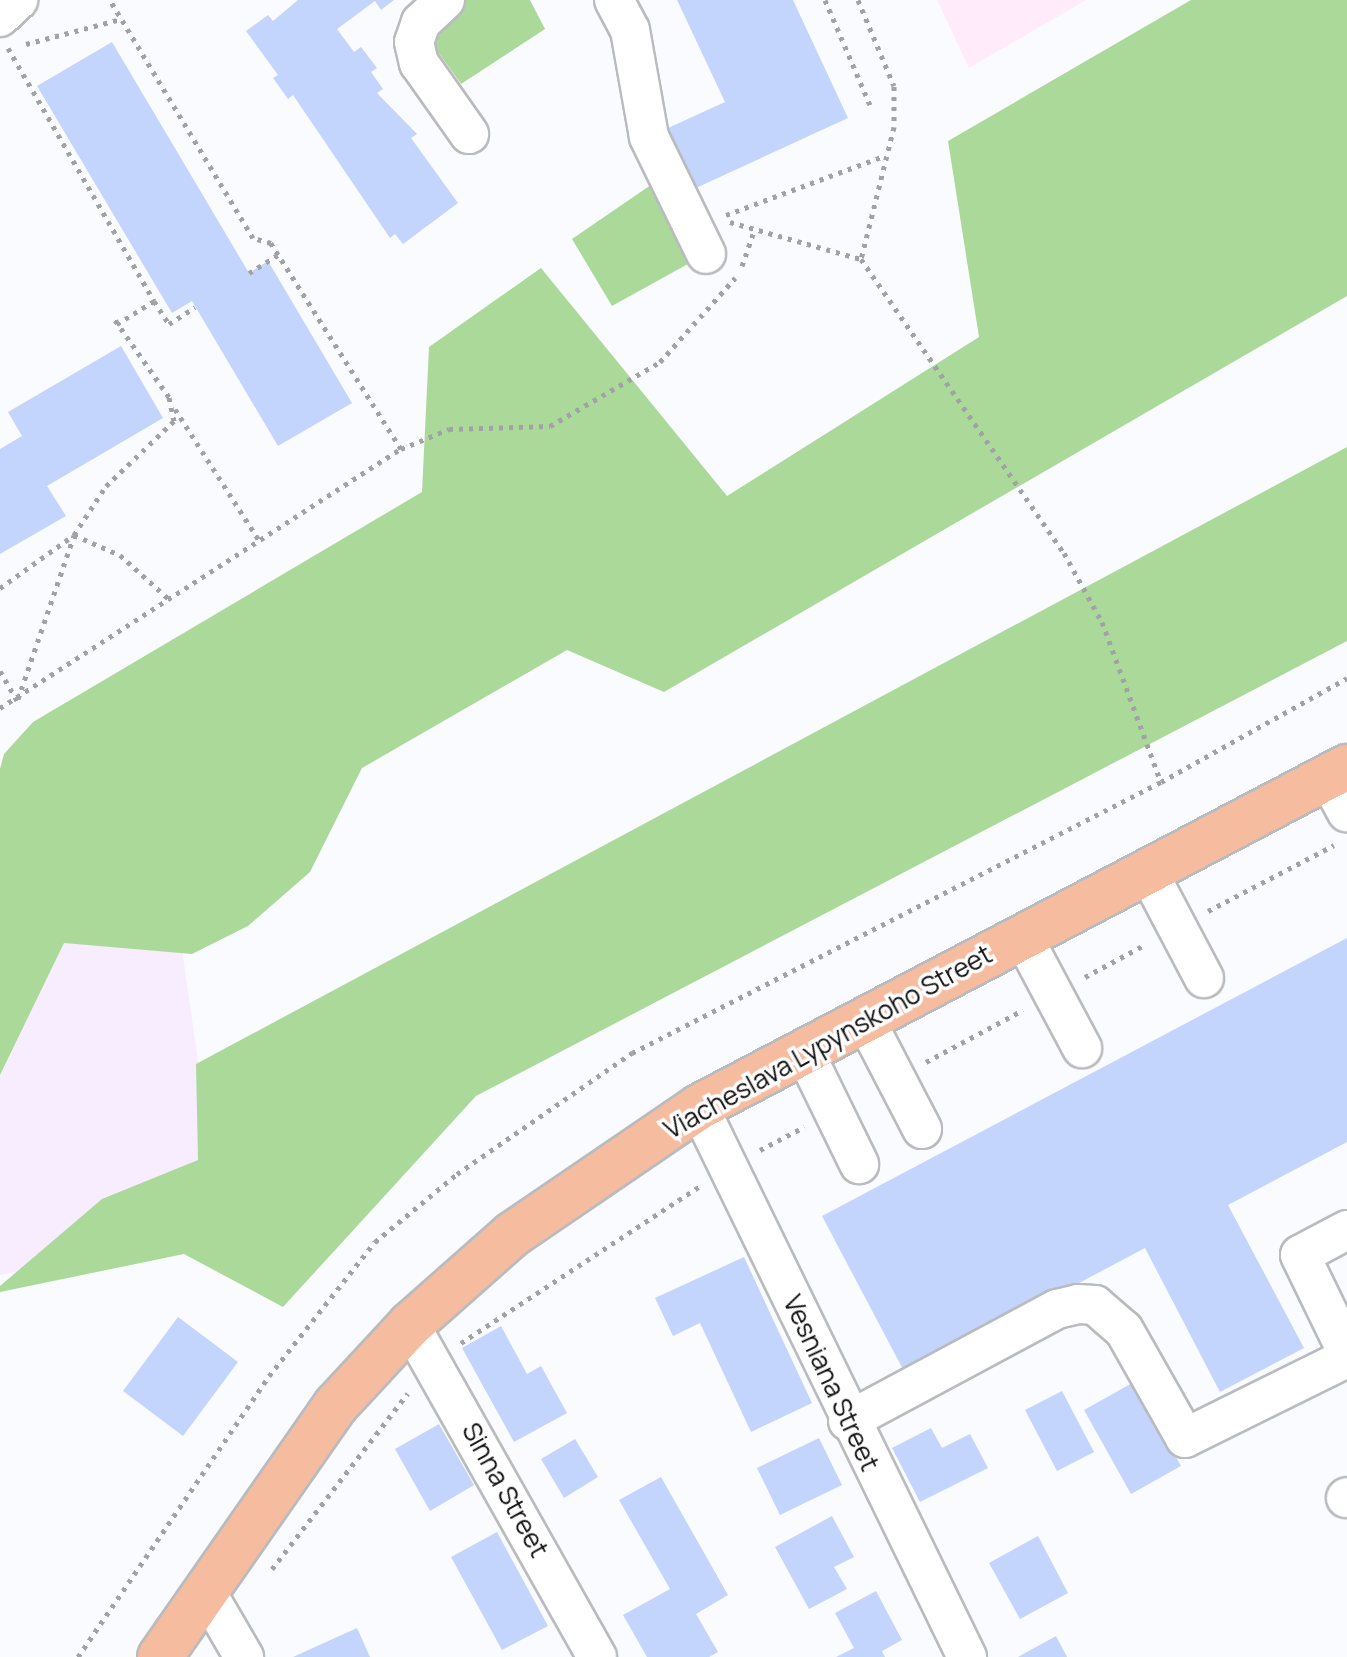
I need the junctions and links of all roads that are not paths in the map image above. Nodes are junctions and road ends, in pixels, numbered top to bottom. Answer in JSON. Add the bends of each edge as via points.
{"nodes":[{"id":1,"x":18,"y":0,"type":"edge"},
{"id":2,"x":445,"y":0,"type":"edge"},
{"id":3,"x":614,"y":0,"type":"edge"},
{"id":4,"x":4,"y":33,"type":"edge"},
{"id":5,"x":469,"y":134,"type":"dead end"},
{"id":6,"x":706,"y":254,"type":"dead end"},
{"id":7,"x":1341,"y":786,"type":"edge"},
{"id":8,"x":1148,"y":872,"type":"junction"},
{"id":9,"x":1023,"y":937,"type":"junction"},
{"id":10,"x":1204,"y":978,"type":"dead end"},
{"id":11,"x":865,"y":1019,"type":"junction"},
{"id":12,"x":1082,"y":1048,"type":"dead end"},
{"id":13,"x":804,"y":1051,"type":"junction"},
{"id":14,"x":699,"y":1107,"type":"junction"},
{"id":15,"x":922,"y":1129,"type":"dead end"},
{"id":16,"x":859,"y":1164,"type":"dead end"},
{"id":17,"x":1347,"y":1230,"type":"edge"},
{"id":18,"x":410,"y":1325,"type":"junction"},
{"id":19,"x":1347,"y":1355,"type":"edge"},
{"id":20,"x":848,"y":1421,"type":"junction"},
{"id":21,"x":205,"y":1590,"type":"junction"},
{"id":22,"x":160,"y":1657,"type":"edge"},
{"id":23,"x":244,"y":1657,"type":"edge"},
{"id":24,"x":597,"y":1657,"type":"edge"},
{"id":25,"x":967,"y":1657,"type":"edge"}],
"edges":[{"from":1,"to":4,"type":"street"},
{"from":2,"to":5,"type":"street","via":[[421,22],[414,42],[419,63]]},
{"from":3,"to":6,"type":"street","via":[[630,30],[649,137]]},
{"from":7,"to":8,"type":"main road","name":"Viacheslava Lypynskoho Street"},
{"from":8,"to":9,"type":"main road","name":"Viacheslava Lypynskoho Street"},
{"from":8,"to":10,"type":"street"},
{"from":9,"to":11,"type":"main road","name":"Viacheslava Lypynskoho Street"},
{"from":9,"to":12,"type":"street"},
{"from":11,"to":13,"type":"main road","name":"Viacheslava Lypynskoho Street"},
{"from":11,"to":15,"type":"street"},
{"from":13,"to":14,"type":"main road","name":"Viacheslava Lypynskoho Street"},
{"from":13,"to":16,"type":"street"},
{"from":14,"to":18,"type":"main road","name":"Viacheslava Lypynskoho Street","via":[[513,1234]]},
{"from":14,"to":20,"type":"street","name":"Vesniana Street","via":[[742,1223]]},
{"from":17,"to":19,"type":"street","via":[[1300,1255]]},
{"from":18,"to":21,"type":"main road","name":"Viacheslava Lypynskoho Street","via":[[336,1405]]},
{"from":18,"to":24,"type":"street","name":"Sinna Street"},
{"from":19,"to":20,"type":"street","via":[[1185,1438],[1124,1330],[1095,1305],[1078,1304],[1057,1309]]},
{"from":20,"to":25,"type":"street","name":"Vesniana Street"},
{"from":21,"to":22,"type":"main road","name":"Viacheslava Lypynskoho Street"},
{"from":21,"to":23,"type":"street"}]}
